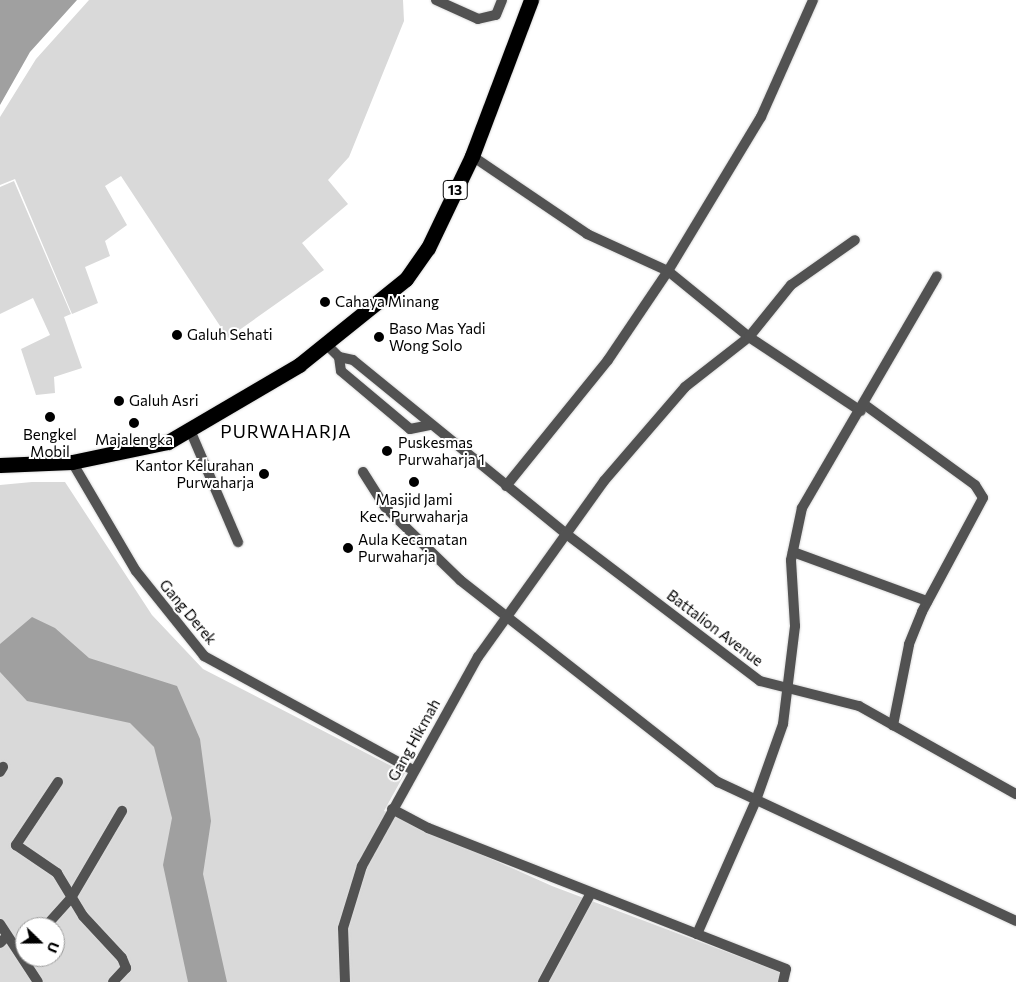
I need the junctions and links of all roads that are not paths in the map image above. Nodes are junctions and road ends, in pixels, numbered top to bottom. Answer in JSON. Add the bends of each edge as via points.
{"nodes":[{"id":1,"x":436,"y":0,"type":"edge"},
{"id":2,"x":502,"y":0,"type":"edge"},
{"id":3,"x":531,"y":0,"type":"edge"},
{"id":4,"x":813,"y":0,"type":"edge"},
{"id":5,"x":452,"y":3,"type":"edge"},
{"id":6,"x":472,"y":156,"type":"junction"},
{"id":7,"x":855,"y":240,"type":"dead end"},
{"id":8,"x":668,"y":271,"type":"junction"},
{"id":9,"x":937,"y":276,"type":"dead end"},
{"id":10,"x":750,"y":337,"type":"junction"},
{"id":11,"x":327,"y":345,"type":"junction"},
{"id":12,"x":339,"y":357,"type":"junction"},
{"id":13,"x":863,"y":408,"type":"junction"},
{"id":14,"x":430,"y":424,"type":"junction"},
{"id":15,"x":190,"y":430,"type":"junction"},
{"id":16,"x":72,"y":462,"type":"junction"},
{"id":17,"x":0,"y":465,"type":"edge"},
{"id":18,"x":363,"y":472,"type":"dead end"},
{"id":19,"x":506,"y":486,"type":"junction"},
{"id":20,"x":565,"y":533,"type":"junction"},
{"id":21,"x":238,"y":542,"type":"dead end"},
{"id":22,"x":793,"y":552,"type":"junction"},
{"id":23,"x":927,"y":601,"type":"junction"},
{"id":24,"x":505,"y":618,"type":"junction"},
{"id":25,"x":786,"y":690,"type":"junction"},
{"id":26,"x":893,"y":725,"type":"junction"},
{"id":27,"x":413,"y":770,"type":"junction"},
{"id":28,"x":58,"y":782,"type":"dead end"},
{"id":29,"x":1016,"y":794,"type":"edge"},
{"id":30,"x":756,"y":800,"type":"junction"},
{"id":31,"x":392,"y":810,"type":"junction"},
{"id":32,"x":122,"y":811,"type":"dead end"},
{"id":33,"x":591,"y":893,"type":"junction"},
{"id":34,"x":71,"y":898,"type":"junction"},
{"id":35,"x":54,"y":917,"type":"edge"},
{"id":36,"x":1016,"y":921,"type":"edge"},
{"id":37,"x":0,"y":924,"type":"edge"},
{"id":38,"x":697,"y":934,"type":"junction"},
{"id":39,"x":4,"y":940,"type":"edge"},
{"id":40,"x":31,"y":967,"type":"edge"},
{"id":41,"x":38,"y":982,"type":"edge"},
{"id":42,"x":113,"y":982,"type":"edge"},
{"id":43,"x":345,"y":982,"type":"edge"},
{"id":44,"x":543,"y":982,"type":"edge"},
{"id":45,"x":783,"y":982,"type":"edge"}],
"edges":[{"from":1,"to":5,"type":"street"},
{"from":2,"to":5,"type":"street","via":[[496,15],[489,18]]},
{"from":3,"to":6,"type":"highway","number":"13"},
{"from":4,"to":8,"type":"street","via":[[761,117]]},
{"from":6,"to":8,"type":"street","via":[[587,234]]},
{"from":6,"to":11,"type":"highway","number":"13","via":[[417,266]]},
{"from":7,"to":10,"type":"street","name":"Gang Hikmah","via":[[790,285]]},
{"from":8,"to":10,"type":"street"},
{"from":8,"to":19,"type":"street","via":[[608,360]]},
{"from":9,"to":13,"type":"street"},
{"from":10,"to":13,"type":"street"},
{"from":10,"to":20,"type":"street","name":"Gang Hikmah","via":[[685,387]]},
{"from":11,"to":12,"type":"street","name":"Battalion Avenue"},
{"from":11,"to":15,"type":"highway","number":"13"},
{"from":12,"to":14,"type":"street","name":"Battalion Avenue","via":[[353,360]]},
{"from":12,"to":14,"type":"street","name":"Battalion Avenue","via":[[341,371],[410,429]]},
{"from":13,"to":22,"type":"street","via":[[808,492]]},
{"from":13,"to":23,"type":"street","via":[[975,485],[983,498]]},
{"from":14,"to":19,"type":"street","name":"Battalion Avenue"},
{"from":15,"to":16,"type":"highway","number":"13","via":[[148,449]]},
{"from":15,"to":21,"type":"street"},
{"from":16,"to":17,"type":"highway","number":"13"},
{"from":16,"to":27,"type":"street","name":"Gang Derek","via":[[136,571],[204,656]]},
{"from":18,"to":24,"type":"street","via":[[385,507],[415,539]]},
{"from":19,"to":20,"type":"street","name":"Battalion Avenue"},
{"from":20,"to":24,"type":"street","name":"Gang Hikmah"},
{"from":20,"to":25,"type":"street","name":"Battalion Avenue","via":[[753,676]]},
{"from":22,"to":23,"type":"street"},
{"from":22,"to":25,"type":"street","via":[[795,626]]},
{"from":23,"to":26,"type":"street","via":[[909,645]]},
{"from":24,"to":27,"type":"street","name":"Gang Hikmah"},
{"from":24,"to":30,"type":"street","via":[[612,696],[686,760],[718,782]]},
{"from":25,"to":26,"type":"street","name":"Battalion Avenue","via":[[835,697]]},
{"from":25,"to":30,"type":"street","via":[[777,746]]},
{"from":26,"to":29,"type":"street","name":"Battalion Avenue"},
{"from":27,"to":31,"type":"street","name":"Gang Hikmah"},
{"from":28,"to":34,"type":"street","via":[[16,845],[56,873]]},
{"from":30,"to":36,"type":"street"},
{"from":30,"to":38,"type":"street"},
{"from":31,"to":33,"type":"street"},
{"from":31,"to":43,"type":"street","name":"Gang Hikmah","via":[[351,895],[342,928]]},
{"from":32,"to":34,"type":"street"},
{"from":33,"to":38,"type":"street"},
{"from":33,"to":44,"type":"street"},
{"from":34,"to":35,"type":"street"},
{"from":34,"to":42,"type":"street","via":[[126,964]]},
{"from":37,"to":39,"type":"street"},
{"from":38,"to":45,"type":"street","via":[[786,969]]},
{"from":40,"to":41,"type":"street"}]}
